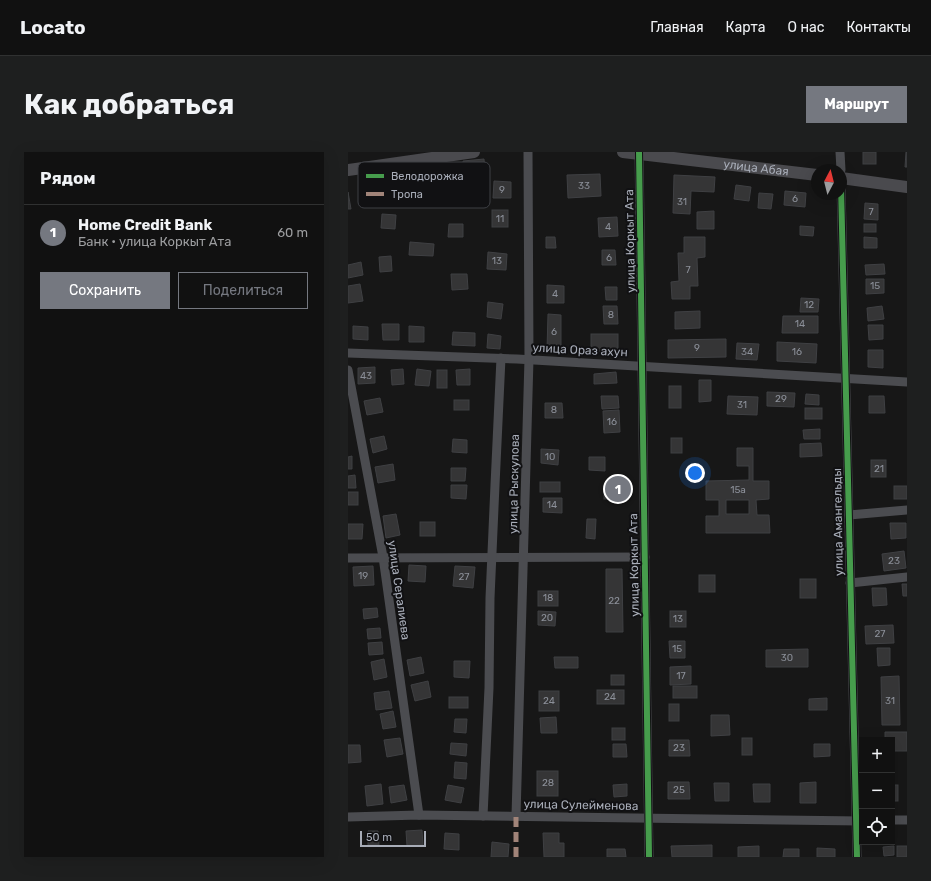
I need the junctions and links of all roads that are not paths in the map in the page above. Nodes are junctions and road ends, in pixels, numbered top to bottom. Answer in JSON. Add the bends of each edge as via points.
{"nodes":[{"id":1,"x":474,"y":152,"type":"edge"},
{"id":2,"x":528,"y":152,"type":"edge"},
{"id":3,"x":623,"y":152,"type":"edge"},
{"id":4,"x":840,"y":152,"type":"edge"},
{"id":5,"x":640,"y":153,"type":"edge"},
{"id":6,"x":404,"y":162,"type":"edge"},
{"id":7,"x":840,"y":164,"type":"edge"},
{"id":8,"x":358,"y":169,"type":"edge"},
{"id":9,"x":348,"y":170,"type":"edge"},
{"id":10,"x":811,"y":174,"type":"edge"},
{"id":11,"x":847,"y":179,"type":"edge"},
{"id":12,"x":907,"y":187,"type":"edge"},
{"id":13,"x":841,"y":200,"type":"edge"},
{"id":14,"x":348,"y":353,"type":"edge"},
{"id":15,"x":501,"y":358,"type":"junction"},
{"id":16,"x":529,"y":359,"type":"junction"},
{"id":17,"x":642,"y":366,"type":"junction"},
{"id":18,"x":348,"y":370,"type":"edge"},
{"id":19,"x":846,"y":378,"type":"junction"},
{"id":20,"x":907,"y":382,"type":"edge"},
{"id":21,"x":907,"y":510,"type":"edge"},
{"id":22,"x":849,"y":515,"type":"junction"},
{"id":23,"x":383,"y":557,"type":"junction"},
{"id":24,"x":492,"y":557,"type":"junction"},
{"id":25,"x":524,"y":557,"type":"junction"},
{"id":26,"x":645,"y":557,"type":"junction"},
{"id":27,"x":348,"y":558,"type":"edge"},
{"id":28,"x":907,"y":577,"type":"edge"},
{"id":29,"x":850,"y":583,"type":"junction"},
{"id":30,"x":419,"y":815,"type":"junction"},
{"id":31,"x":483,"y":816,"type":"junction"},
{"id":32,"x":516,"y":816,"type":"junction"},
{"id":33,"x":348,"y":817,"type":"edge"},
{"id":34,"x":648,"y":818,"type":"junction"},
{"id":35,"x":895,"y":820,"type":"edge"},
{"id":36,"x":907,"y":820,"type":"edge"},
{"id":37,"x":859,"y":821,"type":"edge"},
{"id":38,"x":649,"y":857,"type":"edge"},
{"id":39,"x":857,"y":857,"type":"edge"}],
"edges":[{"from":1,"to":6,"type":"street"},
{"from":2,"to":16,"type":"street","name":"улица Рыскулова"},
{"from":3,"to":5,"type":"street","name":"улица Абая"},
{"from":4,"to":7,"type":"street"},
{"from":5,"to":10,"type":"street","name":"улица Абая"},
{"from":5,"to":17,"type":"street","name":"улица Коркыт Ата"},
{"from":8,"to":9,"type":"street"},
{"from":11,"to":12,"type":"street"},
{"from":13,"to":19,"type":"street","name":"улица Амангельды"},
{"from":14,"to":15,"type":"street","name":"улица Ораз ахун"},
{"from":15,"to":16,"type":"street","name":"улица Ораз ахун"},
{"from":15,"to":24,"type":"street"},
{"from":16,"to":17,"type":"street","name":"улица Ораз ахун"},
{"from":16,"to":25,"type":"street","name":"улица Рыскулова"},
{"from":17,"to":19,"type":"street","name":"улица Ораз ахун"},
{"from":17,"to":26,"type":"street","name":"улица Коркыт Ата"},
{"from":18,"to":23,"type":"street","name":"улица Сералиева"},
{"from":19,"to":20,"type":"street","name":"улица Ораз ахун"},
{"from":19,"to":22,"type":"street","name":"улица Амангельды"},
{"from":21,"to":22,"type":"street"},
{"from":22,"to":29,"type":"street","name":"улица Амангельды"},
{"from":23,"to":24,"type":"street"},
{"from":23,"to":27,"type":"street"},
{"from":23,"to":30,"type":"street","name":"улица Сералиева"},
{"from":24,"to":25,"type":"street"},
{"from":24,"to":31,"type":"street"},
{"from":25,"to":26,"type":"street"},
{"from":25,"to":32,"type":"street","name":"улица Рыскулова"},
{"from":26,"to":34,"type":"street","name":"улица Коркыт Ата"},
{"from":28,"to":29,"type":"street"},
{"from":29,"to":37,"type":"street","name":"улица Амангельды"},
{"from":30,"to":31,"type":"street","name":"улица Сулейменова"},
{"from":30,"to":33,"type":"street","name":"улица Сулейменова"},
{"from":31,"to":32,"type":"street","name":"улица Сулейменова"},
{"from":32,"to":34,"type":"street","name":"улица Сулейменова"},
{"from":34,"to":37,"type":"street","name":"улица Сулейменова"},
{"from":34,"to":38,"type":"street","name":"улица Коркыт Ата"},
{"from":35,"to":36,"type":"street"},
{"from":37,"to":39,"type":"street","name":"улица Амангельды"}]}
